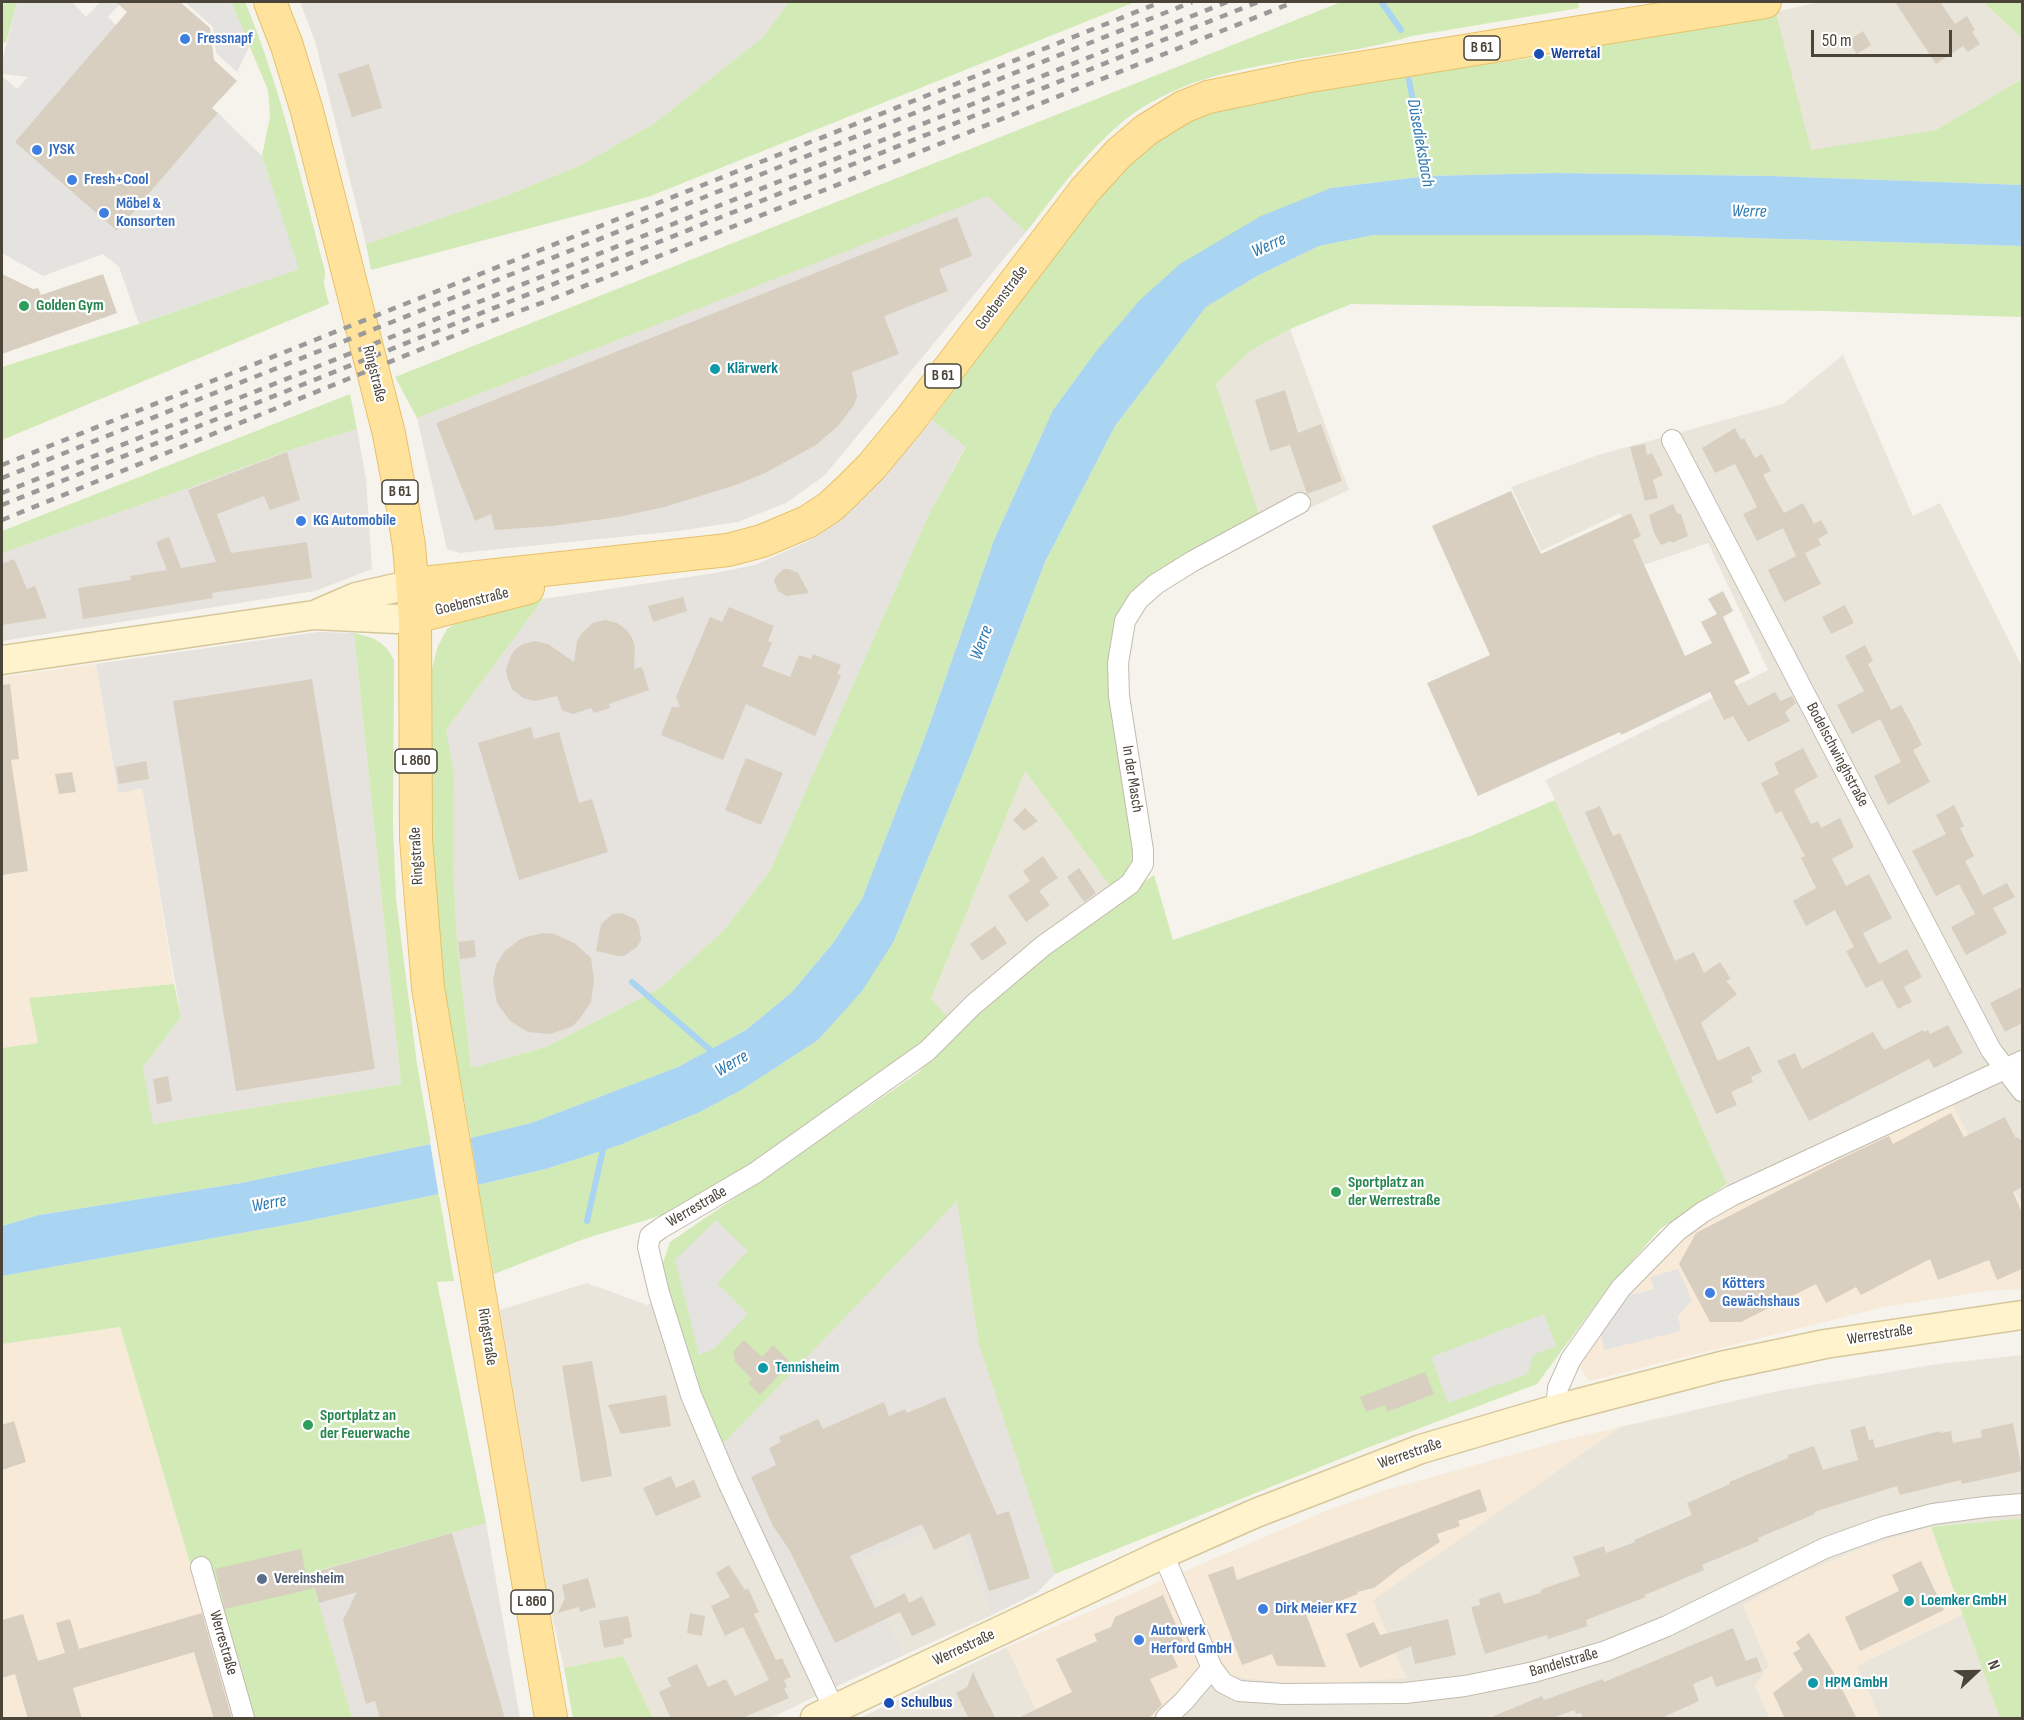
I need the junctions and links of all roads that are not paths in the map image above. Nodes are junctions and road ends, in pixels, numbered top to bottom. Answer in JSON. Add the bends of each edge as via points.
{"nodes":[{"id":1,"x":270,"y":2,"type":"edge"},
{"id":2,"x":1765,"y":2,"type":"edge"},
{"id":3,"x":1672,"y":440,"type":"dead end"},
{"id":4,"x":1300,"y":502,"type":"dead end"},
{"id":5,"x":628,"y":562,"type":"junction"},
{"id":6,"x":413,"y":584,"type":"junction"},
{"id":7,"x":314,"y":615,"type":"junction"},
{"id":8,"x":416,"y":616,"type":"junction"},
{"id":9,"x":2,"y":660,"type":"edge"},
{"id":10,"x":927,"y":1051,"type":"joint"},
{"id":11,"x":2013,"y":1065,"type":"edge"},
{"id":12,"x":2022,"y":1091,"type":"edge"},
{"id":13,"x":2022,"y":1315,"type":"edge"},
{"id":14,"x":1556,"y":1409,"type":"junction"},
{"id":15,"x":2022,"y":1504,"type":"edge"},
{"id":16,"x":1163,"y":1554,"type":"junction"},
{"id":17,"x":201,"y":1567,"type":"dead end"},
{"id":18,"x":1212,"y":1668,"type":"junction"},
{"id":19,"x":825,"y":1714,"type":"edge"},
{"id":20,"x":244,"y":1719,"type":"edge"},
{"id":21,"x":551,"y":1719,"type":"edge"},
{"id":22,"x":1166,"y":1719,"type":"edge"}],
"edges":[{"from":1,"to":6,"type":"main road","name":"Ringstraße","number":"B 61","via":[[307,111],[389,434]]},
{"from":2,"to":5,"type":"main road","name":"Goebenstraße","number":"B 61","via":[[1240,88],[1208,97],[1163,118],[1119,153],[1085,190],[910,420],[872,466],[830,507],[807,522],[762,541],[728,550]]},
{"from":3,"to":11,"type":"street","name":"Bodelschwinghstraße","via":[[1986,1040]]},
{"from":4,"to":10,"type":"street","name":"In der Masch","via":[[1193,561],[1138,600],[1125,621],[1118,663],[1119,696],[1143,850],[1139,873],[1130,884],[1043,946],[973,1005]]},
{"from":5,"to":6,"type":"main road","name":"Goebenstraße","number":"B 61"},
{"from":5,"to":8,"type":"main road","name":"Goebenstraße","number":"B 61"},
{"from":6,"to":7,"type":"main road","name":"Goebenstraße","via":[[356,597]]},
{"from":6,"to":8,"type":"main road","name":"Ringstraße","number":"L 860"},
{"from":7,"to":8,"type":"main road","name":"Goebenstraße","via":[[384,619]]},
{"from":7,"to":9,"type":"main road","name":"Goebenstraße"},
{"from":8,"to":21,"type":"main road","name":"Ringstraße","number":"L 860","via":[[416,838],[428,988]]},
{"from":10,"to":19,"type":"street","name":"Werrestraße","via":[[755,1173],[661,1228],[650,1236],[648,1247],[658,1293],[691,1395]]},
{"from":11,"to":12,"type":"street","name":"Bodelschwinghstraße"},
{"from":11,"to":14,"type":"street","via":[[1731,1196],[1677,1231],[1621,1288],[1571,1359],[1558,1388]]},
{"from":13,"to":14,"type":"main road","name":"Werrestraße","via":[[1825,1344],[1721,1366]]},
{"from":14,"to":16,"type":"main road","name":"Werrestraße","via":[[1379,1465]]},
{"from":15,"to":18,"type":"street","name":"Bandelstraße","via":[[1933,1514],[1883,1527],[1825,1548],[1667,1626],[1606,1651],[1466,1686],[1405,1693],[1239,1691],[1223,1683]]},
{"from":16,"to":18,"type":"street","name":"Bandelstraße"},
{"from":16,"to":19,"type":"main road","name":"Werrestraße"},
{"from":17,"to":20,"type":"street","name":"Werrestraße"},
{"from":18,"to":22,"type":"street"}]}
